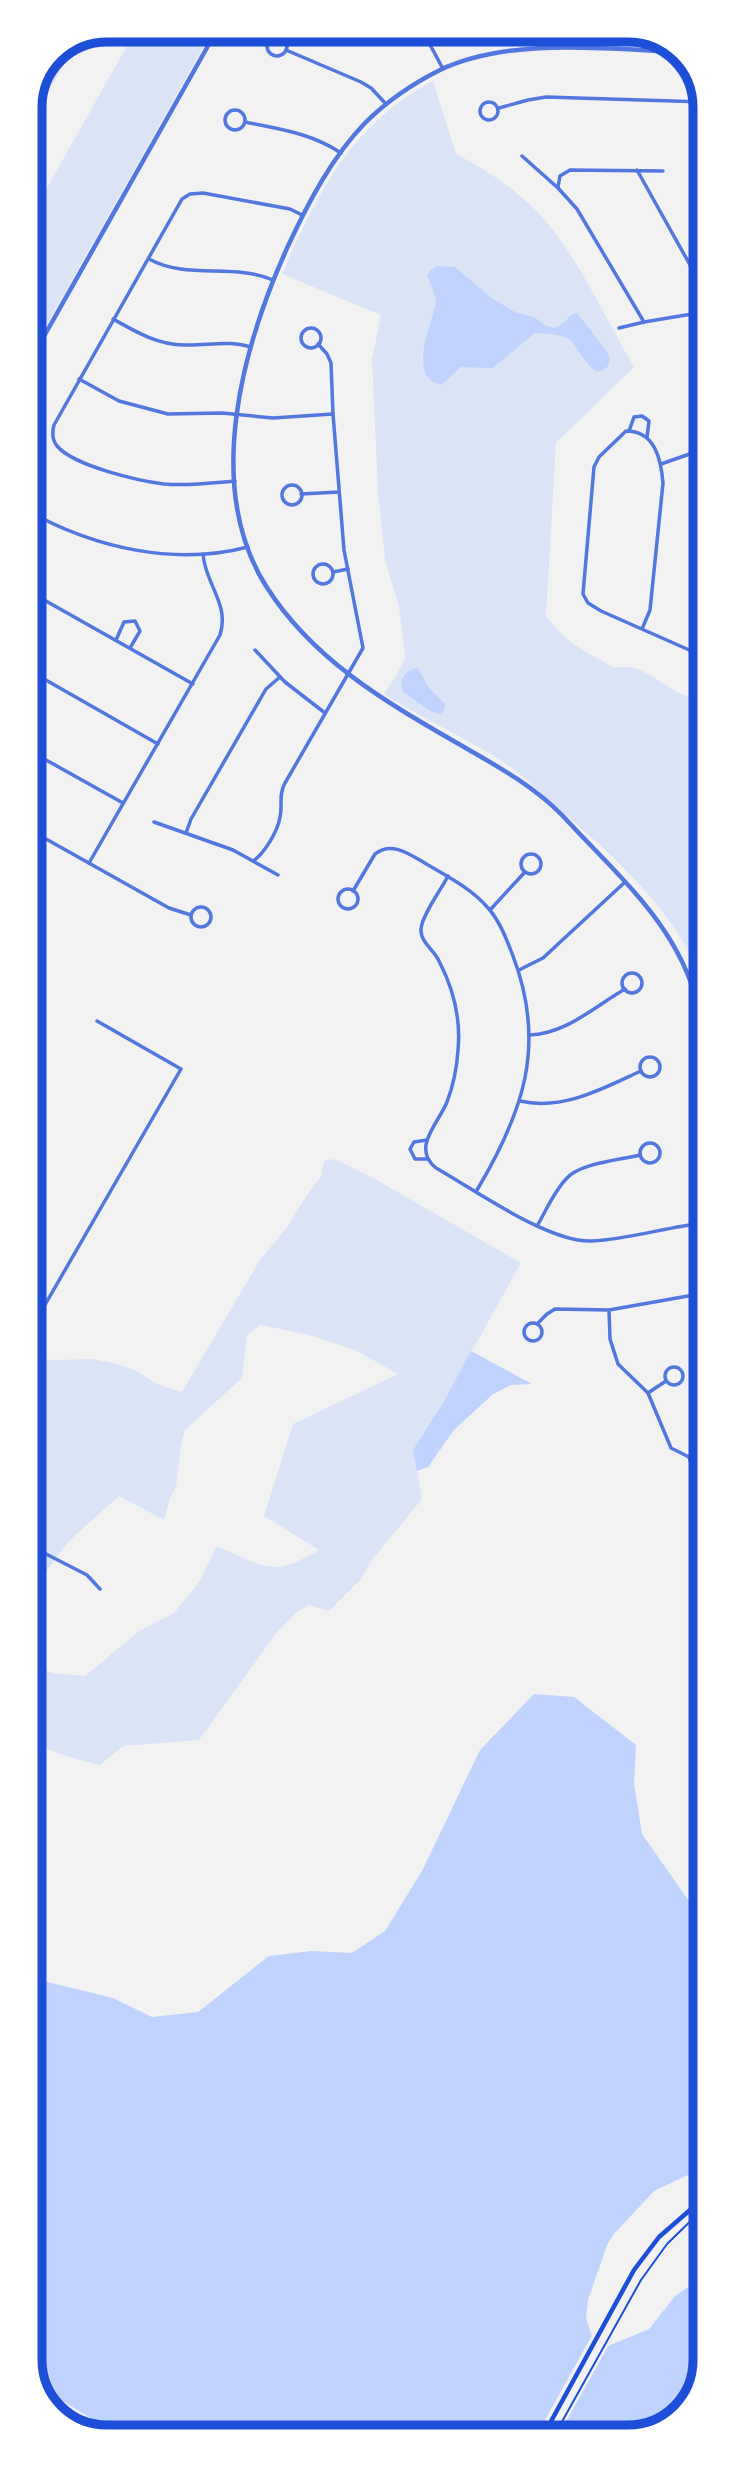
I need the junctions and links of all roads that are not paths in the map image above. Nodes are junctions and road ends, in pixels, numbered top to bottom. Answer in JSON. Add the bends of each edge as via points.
{"nodes":[{"id":1,"x":210,"y":42,"type":"edge"},
{"id":2,"x":268,"y":42,"type":"edge"},
{"id":3,"x":286,"y":42,"type":"edge"},
{"id":4,"x":429,"y":42,"type":"edge"},
{"id":5,"x":574,"y":42,"type":"edge"},
{"id":6,"x":574,"y":49,"type":"junction"},
{"id":7,"x":286,"y":50,"type":"junction"},
{"id":8,"x":659,"y":51,"type":"edge"},
{"id":9,"x":443,"y":69,"type":"junction"},
{"id":10,"x":692,"y":94,"type":"edge"},
{"id":11,"x":692,"y":101,"type":"junction"},
{"id":12,"x":386,"y":104,"type":"junction"},
{"id":13,"x":499,"y":108,"type":"junction"},
{"id":14,"x":693,"y":121,"type":"edge"},
{"id":15,"x":245,"y":122,"type":"junction"},
{"id":16,"x":341,"y":153,"type":"junction"},
{"id":17,"x":522,"y":156,"type":"dead end"},
{"id":18,"x":637,"y":170,"type":"junction"},
{"id":19,"x":663,"y":171,"type":"dead end"},
{"id":20,"x":558,"y":188,"type":"junction"},
{"id":21,"x":303,"y":215,"type":"junction"},
{"id":22,"x":148,"y":258,"type":"junction"},
{"id":23,"x":693,"y":270,"type":"edge"},
{"id":24,"x":273,"y":280,"type":"junction"},
{"id":25,"x":693,"y":314,"type":"edge"},
{"id":26,"x":113,"y":319,"type":"junction"},
{"id":27,"x":644,"y":322,"type":"junction"},
{"id":28,"x":619,"y":328,"type":"dead end"},
{"id":29,"x":42,"y":340,"type":"edge"},
{"id":30,"x":318,"y":344,"type":"junction"},
{"id":31,"x":250,"y":347,"type":"junction"},
{"id":32,"x":79,"y":379,"type":"junction"},
{"id":33,"x":236,"y":414,"type":"junction"},
{"id":34,"x":333,"y":414,"type":"junction"},
{"id":35,"x":629,"y":431,"type":"junction"},
{"id":36,"x":647,"y":438,"type":"junction"},
{"id":37,"x":693,"y":453,"type":"edge"},
{"id":38,"x":661,"y":464,"type":"junction"},
{"id":39,"x":235,"y":481,"type":"junction"},
{"id":40,"x":339,"y":492,"type":"junction"},
{"id":41,"x":302,"y":494,"type":"junction"},
{"id":42,"x":42,"y":518,"type":"edge"},
{"id":43,"x":248,"y":547,"type":"junction"},
{"id":44,"x":203,"y":554,"type":"junction"},
{"id":45,"x":348,"y":569,"type":"junction"},
{"id":46,"x":333,"y":572,"type":"junction"},
{"id":47,"x":42,"y":599,"type":"edge"},
{"id":48,"x":642,"y":629,"type":"junction"},
{"id":49,"x":116,"y":640,"type":"junction"},
{"id":50,"x":130,"y":648,"type":"junction"},
{"id":51,"x":255,"y":650,"type":"dead end"},
{"id":52,"x":693,"y":651,"type":"edge"},
{"id":53,"x":348,"y":674,"type":"junction"},
{"id":54,"x":280,"y":677,"type":"junction"},
{"id":55,"x":42,"y":678,"type":"edge"},
{"id":56,"x":193,"y":684,"type":"junction"},
{"id":57,"x":324,"y":713,"type":"junction"},
{"id":58,"x":158,"y":744,"type":"junction"},
{"id":59,"x":42,"y":758,"type":"edge"},
{"id":60,"x":124,"y":803,"type":"junction"},
{"id":61,"x":154,"y":822,"type":"dead end"},
{"id":62,"x":186,"y":833,"type":"junction"},
{"id":63,"x":42,"y":837,"type":"edge"},
{"id":64,"x":253,"y":861,"type":"junction"},
{"id":65,"x":89,"y":863,"type":"junction"},
{"id":66,"x":525,"y":872,"type":"junction"},
{"id":67,"x":278,"y":875,"type":"dead end"},
{"id":68,"x":448,"y":876,"type":"junction"},
{"id":69,"x":624,"y":883,"type":"junction"},
{"id":70,"x":353,"y":891,"type":"junction"},
{"id":71,"x":490,"y":910,"type":"junction"},
{"id":72,"x":191,"y":915,"type":"junction"},
{"id":73,"x":518,"y":970,"type":"junction"},
{"id":74,"x":693,"y":984,"type":"edge"},
{"id":75,"x":625,"y":989,"type":"junction"},
{"id":76,"x":97,"y":1021,"type":"dead end"},
{"id":77,"x":529,"y":1035,"type":"junction"},
{"id":78,"x":641,"y":1071,"type":"junction"},
{"id":79,"x":520,"y":1101,"type":"junction"},
{"id":80,"x":426,"y":1140,"type":"junction"},
{"id":81,"x":640,"y":1155,"type":"junction"},
{"id":82,"x":428,"y":1159,"type":"junction"},
{"id":83,"x":477,"y":1191,"type":"junction"},
{"id":84,"x":693,"y":1225,"type":"edge"},
{"id":85,"x":537,"y":1226,"type":"junction"},
{"id":86,"x":693,"y":1295,"type":"edge"},
{"id":87,"x":42,"y":1310,"type":"edge"},
{"id":88,"x":609,"y":1310,"type":"junction"},
{"id":89,"x":538,"y":1323,"type":"junction"},
{"id":90,"x":666,"y":1381,"type":"junction"},
{"id":91,"x":648,"y":1393,"type":"junction"},
{"id":92,"x":693,"y":1451,"type":"edge"},
{"id":93,"x":689,"y":1457,"type":"junction"},
{"id":94,"x":693,"y":1466,"type":"edge"},
{"id":95,"x":42,"y":1548,"type":"edge"},
{"id":96,"x":100,"y":1589,"type":"dead end"},
{"id":97,"x":693,"y":2207,"type":"edge"},
{"id":98,"x":550,"y":2425,"type":"edge"}],
"edges":[{"from":1,"to":29,"type":"street"},
{"from":2,"to":7,"type":"street","via":[[273,55]]},
{"from":3,"to":7,"type":"street"},
{"from":4,"to":9,"type":"street"},
{"from":5,"to":6,"type":"street"},
{"from":6,"to":8,"type":"street"},
{"from":6,"to":9,"type":"street","via":[[497,53]]},
{"from":7,"to":12,"type":"street","via":[[361,82]]},
{"from":9,"to":12,"type":"street"},
{"from":10,"to":11,"type":"street"},
{"from":11,"to":13,"type":"street","via":[[546,97]]},
{"from":11,"to":14,"type":"street"},
{"from":12,"to":16,"type":"street"},
{"from":13,"to":13,"type":"street","via":[[492,121],[480,113],[487,102]]},
{"from":15,"to":15,"type":"street","via":[[235,130],[229,128],[226,118],[237,110]]},
{"from":15,"to":16,"type":"street","via":[[301,134]]},
{"from":16,"to":21,"type":"street"},
{"from":17,"to":20,"type":"street"},
{"from":18,"to":19,"type":"street"},
{"from":18,"to":20,"type":"street","via":[[570,170],[560,176]]},
{"from":18,"to":23,"type":"street"},
{"from":20,"to":27,"type":"street","via":[[577,209]]},
{"from":21,"to":22,"type":"street","via":[[195,192],[178,204]]},
{"from":21,"to":24,"type":"street"},
{"from":22,"to":24,"type":"street","via":[[167,268]]},
{"from":22,"to":26,"type":"street"},
{"from":24,"to":31,"type":"street"},
{"from":25,"to":27,"type":"street"},
{"from":26,"to":31,"type":"street","via":[[164,343]]},
{"from":26,"to":32,"type":"street"},
{"from":27,"to":28,"type":"street"},
{"from":30,"to":30,"type":"street","via":[[305,346],[304,331],[318,330]]},
{"from":30,"to":34,"type":"street","via":[[331,363]]},
{"from":31,"to":33,"type":"street"},
{"from":32,"to":33,"type":"street","via":[[119,401],[152,411]]},
{"from":32,"to":39,"type":"street","via":[[52,430],[56,445],[64,451],[110,472],[146,481],[188,485]]},
{"from":33,"to":34,"type":"street","via":[[273,418]]},
{"from":33,"to":39,"type":"street"},
{"from":34,"to":40,"type":"street"},
{"from":35,"to":36,"type":"street"},
{"from":35,"to":36,"type":"street","via":[[634,417],[642,416],[649,421]]},
{"from":35,"to":48,"type":"street","via":[[594,467],[583,594],[587,603]]},
{"from":36,"to":38,"type":"street"},
{"from":37,"to":38,"type":"street"},
{"from":38,"to":48,"type":"street","via":[[650,610]]},
{"from":39,"to":43,"type":"street"},
{"from":40,"to":41,"type":"street"},
{"from":40,"to":45,"type":"street"},
{"from":41,"to":41,"type":"street","via":[[291,505],[282,496],[291,485]]},
{"from":42,"to":44,"type":"street","via":[[113,546]]},
{"from":43,"to":44,"type":"street"},
{"from":43,"to":53,"type":"street","via":[[284,611]]},
{"from":44,"to":56,"type":"street","via":[[223,621]]},
{"from":45,"to":46,"type":"street"},
{"from":45,"to":53,"type":"street","via":[[364,642]]},
{"from":46,"to":46,"type":"street","via":[[325,583],[313,575],[320,564]]},
{"from":47,"to":49,"type":"street"},
{"from":48,"to":52,"type":"street"},
{"from":49,"to":50,"type":"street"},
{"from":49,"to":50,"type":"street","via":[[124,622],[135,621],[140,631]]},
{"from":50,"to":56,"type":"street"},
{"from":51,"to":54,"type":"street"},
{"from":53,"to":57,"type":"street"},
{"from":53,"to":69,"type":"street","via":[[402,712],[528,785]]},
{"from":54,"to":57,"type":"street"},
{"from":54,"to":62,"type":"street","via":[[266,689]]},
{"from":55,"to":58,"type":"street"},
{"from":56,"to":58,"type":"street"},
{"from":57,"to":64,"type":"street","via":[[282,789],[276,828]]},
{"from":58,"to":60,"type":"street"},
{"from":59,"to":60,"type":"street"},
{"from":60,"to":65,"type":"street"},
{"from":61,"to":62,"type":"street"},
{"from":62,"to":64,"type":"street"},
{"from":63,"to":65,"type":"street"},
{"from":64,"to":67,"type":"street"},
{"from":65,"to":72,"type":"street","via":[[169,908]]},
{"from":66,"to":66,"type":"street","via":[[524,858],[538,856],[540,869]]},
{"from":66,"to":71,"type":"street"},
{"from":68,"to":70,"type":"street","via":[[401,850],[386,849],[372,858]]},
{"from":68,"to":71,"type":"street"},
{"from":68,"to":80,"type":"street","via":[[421,932],[451,988],[459,1048],[447,1100]]},
{"from":69,"to":73,"type":"street","via":[[543,958]]},
{"from":69,"to":74,"type":"street","via":[[655,916]]},
{"from":70,"to":70,"type":"street","via":[[356,904],[352,909],[343,908],[339,896]]},
{"from":71,"to":73,"type":"street"},
{"from":72,"to":72,"type":"street","via":[[202,908],[210,919],[200,927]]},
{"from":73,"to":77,"type":"street"},
{"from":75,"to":75,"type":"street","via":[[625,976],[640,977],[639,991]]},
{"from":75,"to":77,"type":"street","via":[[564,1027]]},
{"from":76,"to":87,"type":"street","via":[[181,1069]]},
{"from":77,"to":79,"type":"street"},
{"from":78,"to":78,"type":"street","via":[[645,1059],[651,1057],[659,1063],[654,1076]]},
{"from":78,"to":79,"type":"street","via":[[565,1101]]},
{"from":79,"to":83,"type":"street","via":[[503,1146]]},
{"from":80,"to":82,"type":"street"},
{"from":80,"to":82,"type":"street","via":[[414,1142],[410,1149],[415,1158]]},
{"from":81,"to":81,"type":"street","via":[[649,1143],[659,1150],[652,1162]]},
{"from":81,"to":85,"type":"street","via":[[572,1174]]},
{"from":82,"to":83,"type":"street"},
{"from":83,"to":85,"type":"street"},
{"from":84,"to":85,"type":"street","via":[[590,1241],[562,1237]]},
{"from":86,"to":88,"type":"street"},
{"from":88,"to":89,"type":"street","via":[[555,1309]]},
{"from":88,"to":91,"type":"street","via":[[610,1339],[618,1364]]},
{"from":89,"to":89,"type":"street","via":[[541,1336],[528,1340],[526,1325]]},
{"from":90,"to":90,"type":"street","via":[[667,1369],[682,1370],[679,1383]]},
{"from":90,"to":91,"type":"street"},
{"from":91,"to":93,"type":"street","via":[[671,1448]]},
{"from":92,"to":93,"type":"street"},
{"from":93,"to":94,"type":"street"},
{"from":95,"to":96,"type":"street","via":[[87,1575]]},
{"from":97,"to":98,"type":"main road","via":[[659,2237],[634,2270]]}]}
